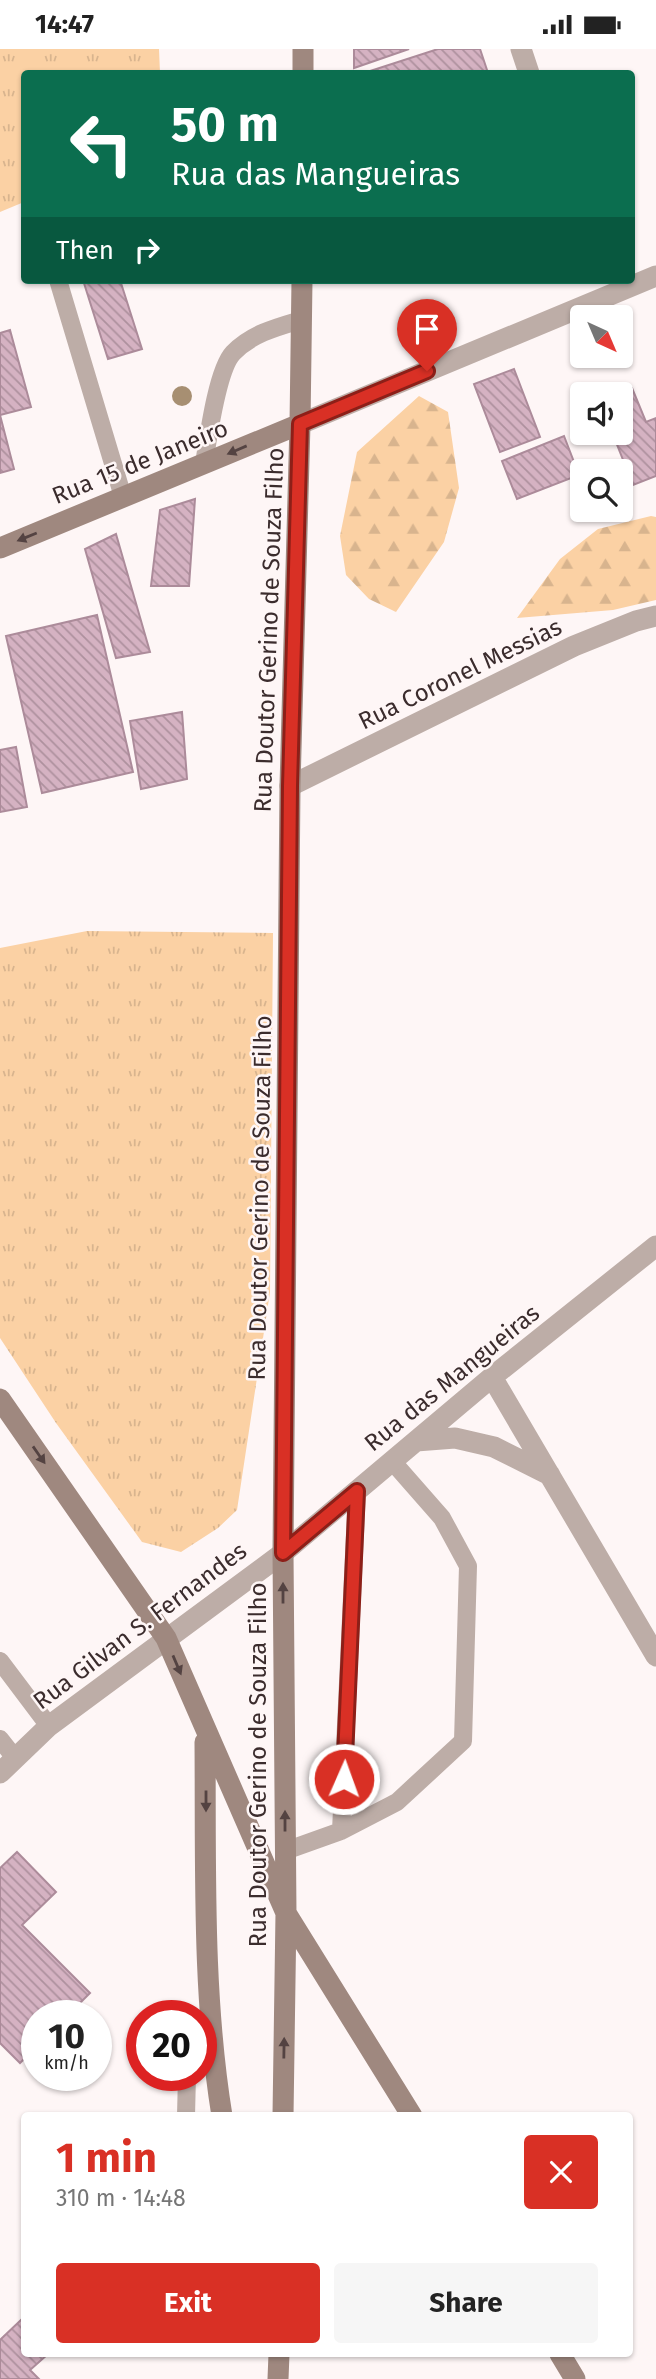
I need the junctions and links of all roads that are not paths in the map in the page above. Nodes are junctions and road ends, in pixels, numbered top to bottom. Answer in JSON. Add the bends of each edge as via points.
{"nodes":[{"id":1,"x":303,"y":49,"type":"edge"},
{"id":2,"x":521,"y":49,"type":"edge"},
{"id":3,"x":303,"y":70,"type":"edge"},
{"id":4,"x":528,"y":70,"type":"edge"},
{"id":5,"x":656,"y":276,"type":"edge"},
{"id":6,"x":635,"y":281,"type":"edge"},
{"id":7,"x":59,"y":284,"type":"edge"},
{"id":8,"x":302,"y":284,"type":"edge"},
{"id":9,"x":620,"y":284,"type":"edge"},
{"id":10,"x":602,"y":288,"type":"edge"},
{"id":11,"x":301,"y":320,"type":"junction"},
{"id":12,"x":300,"y":424,"type":"junction"},
{"id":13,"x":204,"y":464,"type":"junction"},
{"id":14,"x":123,"y":497,"type":"junction"},
{"id":15,"x":0,"y":548,"type":"edge"},
{"id":16,"x":656,"y":617,"type":"edge"},
{"id":17,"x":290,"y":786,"type":"junction"},
{"id":18,"x":656,"y":1247,"type":"edge"},
{"id":19,"x":492,"y":1377,"type":"junction"},
{"id":20,"x":0,"y":1399,"type":"edge"},
{"id":21,"x":416,"y":1441,"type":"junction"},
{"id":22,"x":392,"y":1461,"type":"junction"},
{"id":23,"x":550,"y":1475,"type":"junction"},
{"id":24,"x":357,"y":1491,"type":"junction"},
{"id":25,"x":283,"y":1553,"type":"junction"},
{"id":26,"x":166,"y":1639,"type":"junction"},
{"id":27,"x":656,"y":1657,"type":"edge"},
{"id":28,"x":0,"y":1661,"type":"edge"},
{"id":29,"x":49,"y":1726,"type":"junction"},
{"id":30,"x":205,"y":1733,"type":"junction"},
{"id":31,"x":0,"y":1739,"type":"edge"},
{"id":32,"x":8,"y":1765,"type":"edge"},
{"id":33,"x":341,"y":1831,"type":"junction"},
{"id":34,"x":285,"y":1851,"type":"junction"},
{"id":35,"x":286,"y":1913,"type":"junction"},
{"id":36,"x":207,"y":2000,"type":"edge"},
{"id":37,"x":217,"y":2085,"type":"edge"},
{"id":38,"x":187,"y":2091,"type":"edge"},
{"id":39,"x":186,"y":2112,"type":"edge"},
{"id":40,"x":221,"y":2112,"type":"edge"},
{"id":41,"x":283,"y":2112,"type":"edge"},
{"id":42,"x":410,"y":2112,"type":"edge"},
{"id":43,"x":279,"y":2357,"type":"edge"},
{"id":44,"x":562,"y":2357,"type":"edge"},
{"id":45,"x":278,"y":2379,"type":"edge"},
{"id":46,"x":575,"y":2379,"type":"edge"}],
"edges":[{"from":1,"to":3,"type":"main road"},
{"from":2,"to":4,"type":"street"},
{"from":5,"to":6,"type":"street"},
{"from":7,"to":14,"type":"lane"},
{"from":8,"to":11,"type":"main road","name":"Rua Doutor Gerino de Souza Filho"},
{"from":9,"to":10,"type":"street"},
{"from":10,"to":12,"type":"street"},
{"from":11,"to":12,"type":"main road","name":"Rua Doutor Gerino de Souza Filho"},
{"from":11,"to":13,"type":"lane","via":[[264,331],[232,354],[216,394]]},
{"from":12,"to":13,"type":"main road","name":"Rua 15 de Janeiro","one_way":true},
{"from":12,"to":17,"type":"main road","name":"Rua Doutor Gerino de Souza Filho"},
{"from":13,"to":14,"type":"main road","name":"Rua 15 de Janeiro"},
{"from":14,"to":15,"type":"main road","name":"Rua 15 de Janeiro","one_way":true},
{"from":16,"to":17,"type":"street","name":"Rua Coronel Messias","via":[[574,646]]},
{"from":17,"to":25,"type":"main road","name":"Rua Doutor Gerino de Souza Filho"},
{"from":18,"to":19,"type":"street","name":"Rua das Mangueiras"},
{"from":19,"to":21,"type":"street","name":"Rua das Mangueiras"},
{"from":19,"to":23,"type":"street"},
{"from":20,"to":26,"type":"main road","one_way":true},
{"from":21,"to":22,"type":"street","name":"Rua das Mangueiras"},
{"from":21,"to":23,"type":"street","via":[[455,1438],[494,1447]]},
{"from":22,"to":24,"type":"street","name":"Rua das Mangueiras"},
{"from":22,"to":33,"type":"lane","via":[[442,1518],[468,1566],[463,1741],[397,1802]]},
{"from":23,"to":27,"type":"street"},
{"from":24,"to":25,"type":"street","name":"Rua das Mangueiras"},
{"from":24,"to":33,"type":"lane"},
{"from":25,"to":26,"type":"street","name":"Rua Gilvan S. Fernandes"},
{"from":34,"to":25,"type":"main road","name":"Rua Doutor Gerino de Souza Filho","one_way":true},
{"from":26,"to":29,"type":"street","name":"Rua Gilvan S. Fernandes"},
{"from":26,"to":30,"type":"main road","one_way":true},
{"from":28,"to":29,"type":"lane"},
{"from":29,"to":32,"type":"street","name":"Rua Gilvan S. Fernandes"},
{"from":30,"to":35,"type":"main road"},
{"from":30,"to":36,"type":"main road","name":"Rua Doutor Gerino de Souza Filho","one_way":true},
{"from":31,"to":32,"type":"lane"},
{"from":33,"to":34,"type":"lane"},
{"from":34,"to":35,"type":"main road","name":"Rua Doutor Gerino de Souza Filho"},
{"from":41,"to":35,"type":"main road","name":"Rua Doutor Gerino de Souza Filho","one_way":true},
{"from":35,"to":42,"type":"main road"},
{"from":37,"to":40,"type":"main road","name":"Rua Doutor Gerino de Souza Filho"},
{"from":38,"to":39,"type":"lane"},
{"from":43,"to":45,"type":"main road"},
{"from":44,"to":46,"type":"main road"}]}
